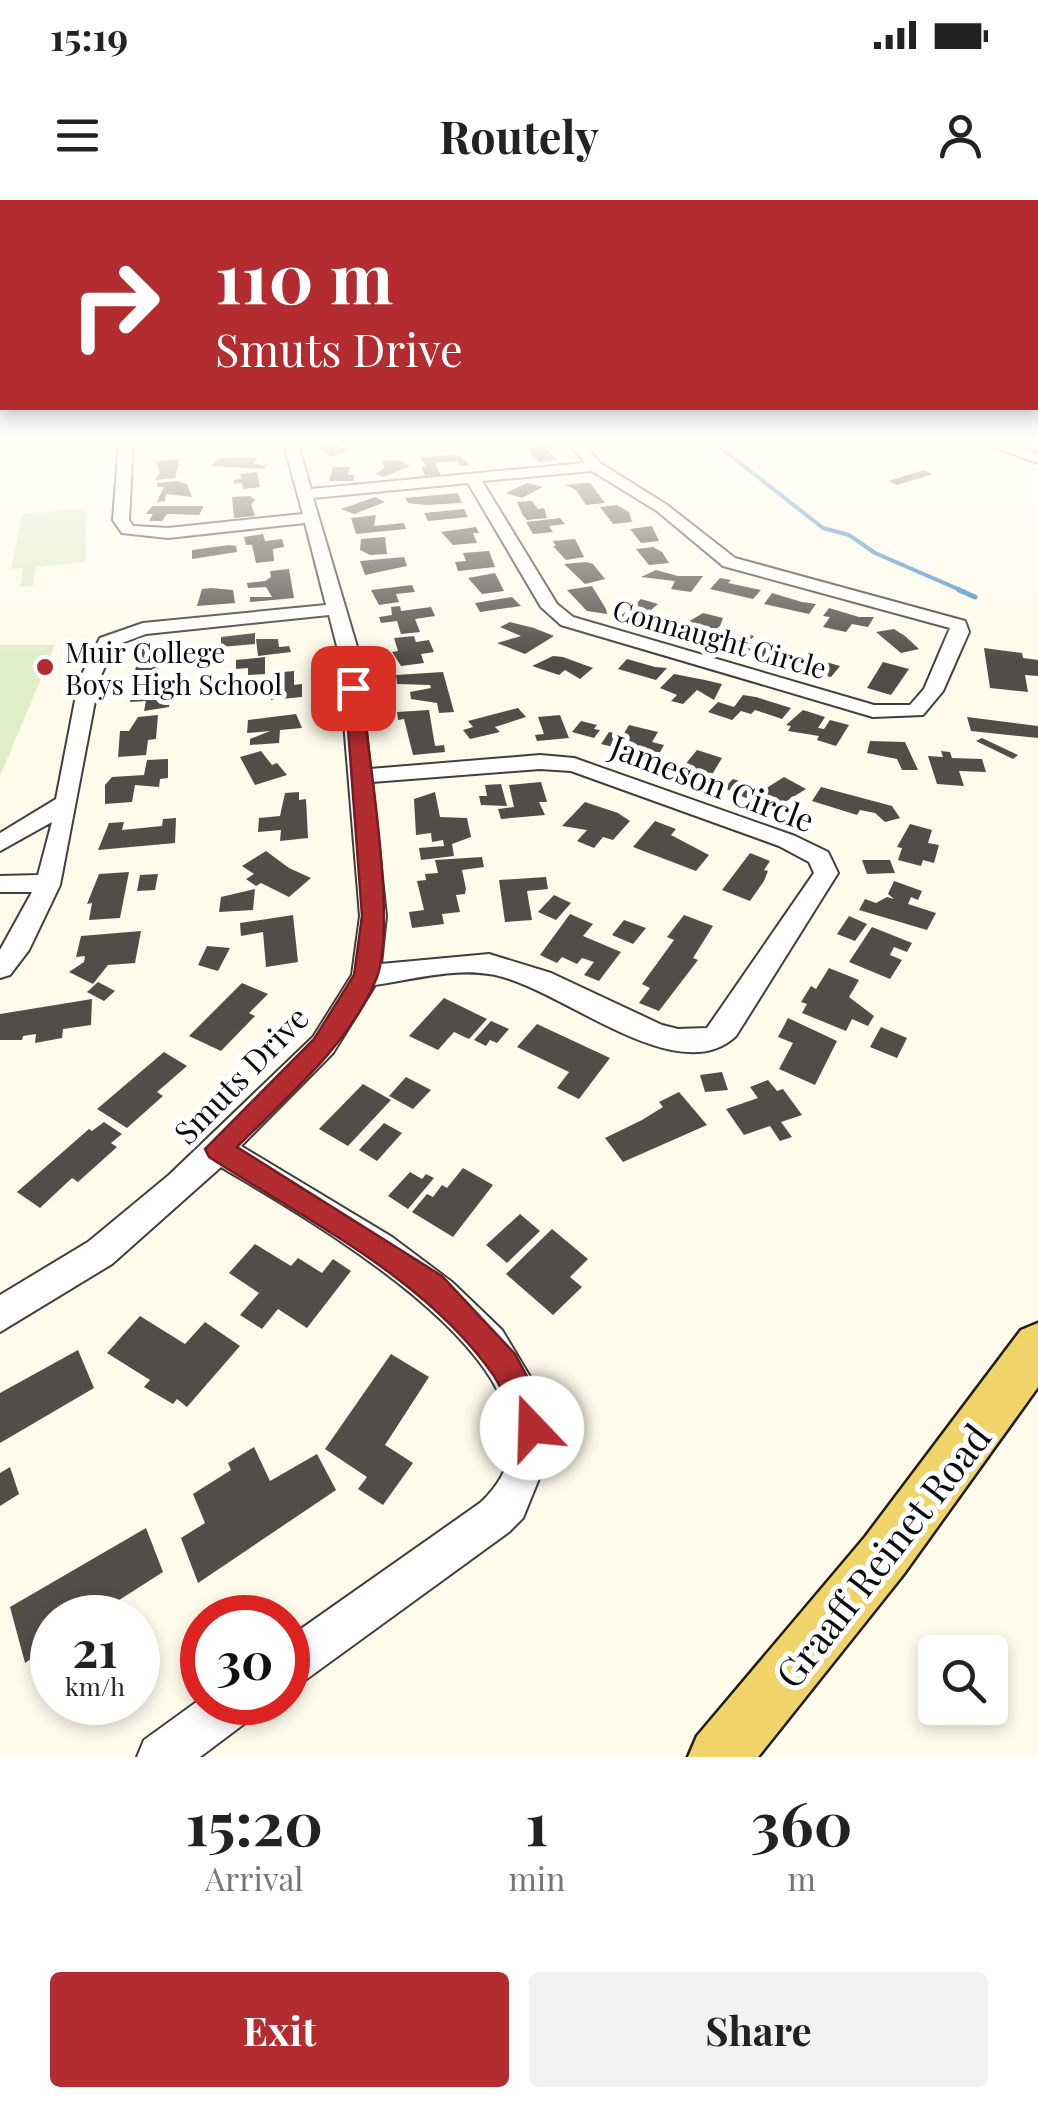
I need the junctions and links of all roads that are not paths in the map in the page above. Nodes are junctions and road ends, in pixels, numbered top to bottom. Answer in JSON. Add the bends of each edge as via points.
{"nodes":[{"id":1,"x":121,"y":514,"type":"edge"},
{"id":2,"x":269,"y":514,"type":"edge"},
{"id":3,"x":309,"y":514,"type":"edge"},
{"id":4,"x":495,"y":514,"type":"edge"},
{"id":5,"x":669,"y":514,"type":"edge"},
{"id":6,"x":336,"y":609,"type":"junction"},
{"id":7,"x":361,"y":776,"type":"junction"},
{"id":8,"x":65,"y":804,"type":"junction"},
{"id":9,"x":0,"y":843,"type":"edge"},
{"id":10,"x":47,"y":883,"type":"junction"},
{"id":11,"x":0,"y":884,"type":"edge"},
{"id":12,"x":0,"y":968,"type":"edge"},
{"id":13,"x":366,"y":976,"type":"junction"},
{"id":14,"x":218,"y":1149,"type":"junction"},
{"id":15,"x":0,"y":1315,"type":"edge"},
{"id":16,"x":1038,"y":1346,"type":"edge"},
{"id":17,"x":310,"y":1649,"type":"edge"},
{"id":18,"x":205,"y":1725,"type":"edge"},
{"id":19,"x":161,"y":1757,"type":"edge"},
{"id":20,"x":718,"y":1757,"type":"edge"}],
"edges":[{"from":1,"to":2,"type":"street","via":[[128,530],[168,534]]},
{"from":3,"to":6,"type":"street","name":"Smuts Drive"},
{"from":4,"to":5,"type":"street","name":"Connaught Circle","via":[[554,612],[590,629],[873,711],[916,711],[933,692],[961,628],[729,562]]},
{"from":6,"to":7,"type":"street","name":"Smuts Drive","via":[[348,650]]},
{"from":6,"to":8,"type":"street","via":[[143,628],[113,637],[90,678]]},
{"from":7,"to":13,"type":"street","name":"Smuts Drive","via":[[373,916]]},
{"from":7,"to":13,"type":"street","name":"Jameson Circle","via":[[574,765],[787,841],[819,857],[826,872],[726,1028],[708,1041],[662,1034],[488,964]]},
{"from":8,"to":9,"type":"street"},
{"from":8,"to":10,"type":"street"},
{"from":10,"to":11,"type":"street"},
{"from":10,"to":12,"type":"street","via":[[24,942]]},
{"from":13,"to":14,"type":"street","name":"Smuts Drive","via":[[323,1045]]},
{"from":14,"to":15,"type":"street","name":"Smuts Drive","via":[[100,1253]]},
{"from":14,"to":17,"type":"street","via":[[432,1286],[504,1365],[532,1428],[525,1471],[502,1510]]},
{"from":16,"to":20,"type":"main road","name":"Graaff Reinet Road","via":[[852,1604]]},
{"from":18,"to":19,"type":"street"}]}
